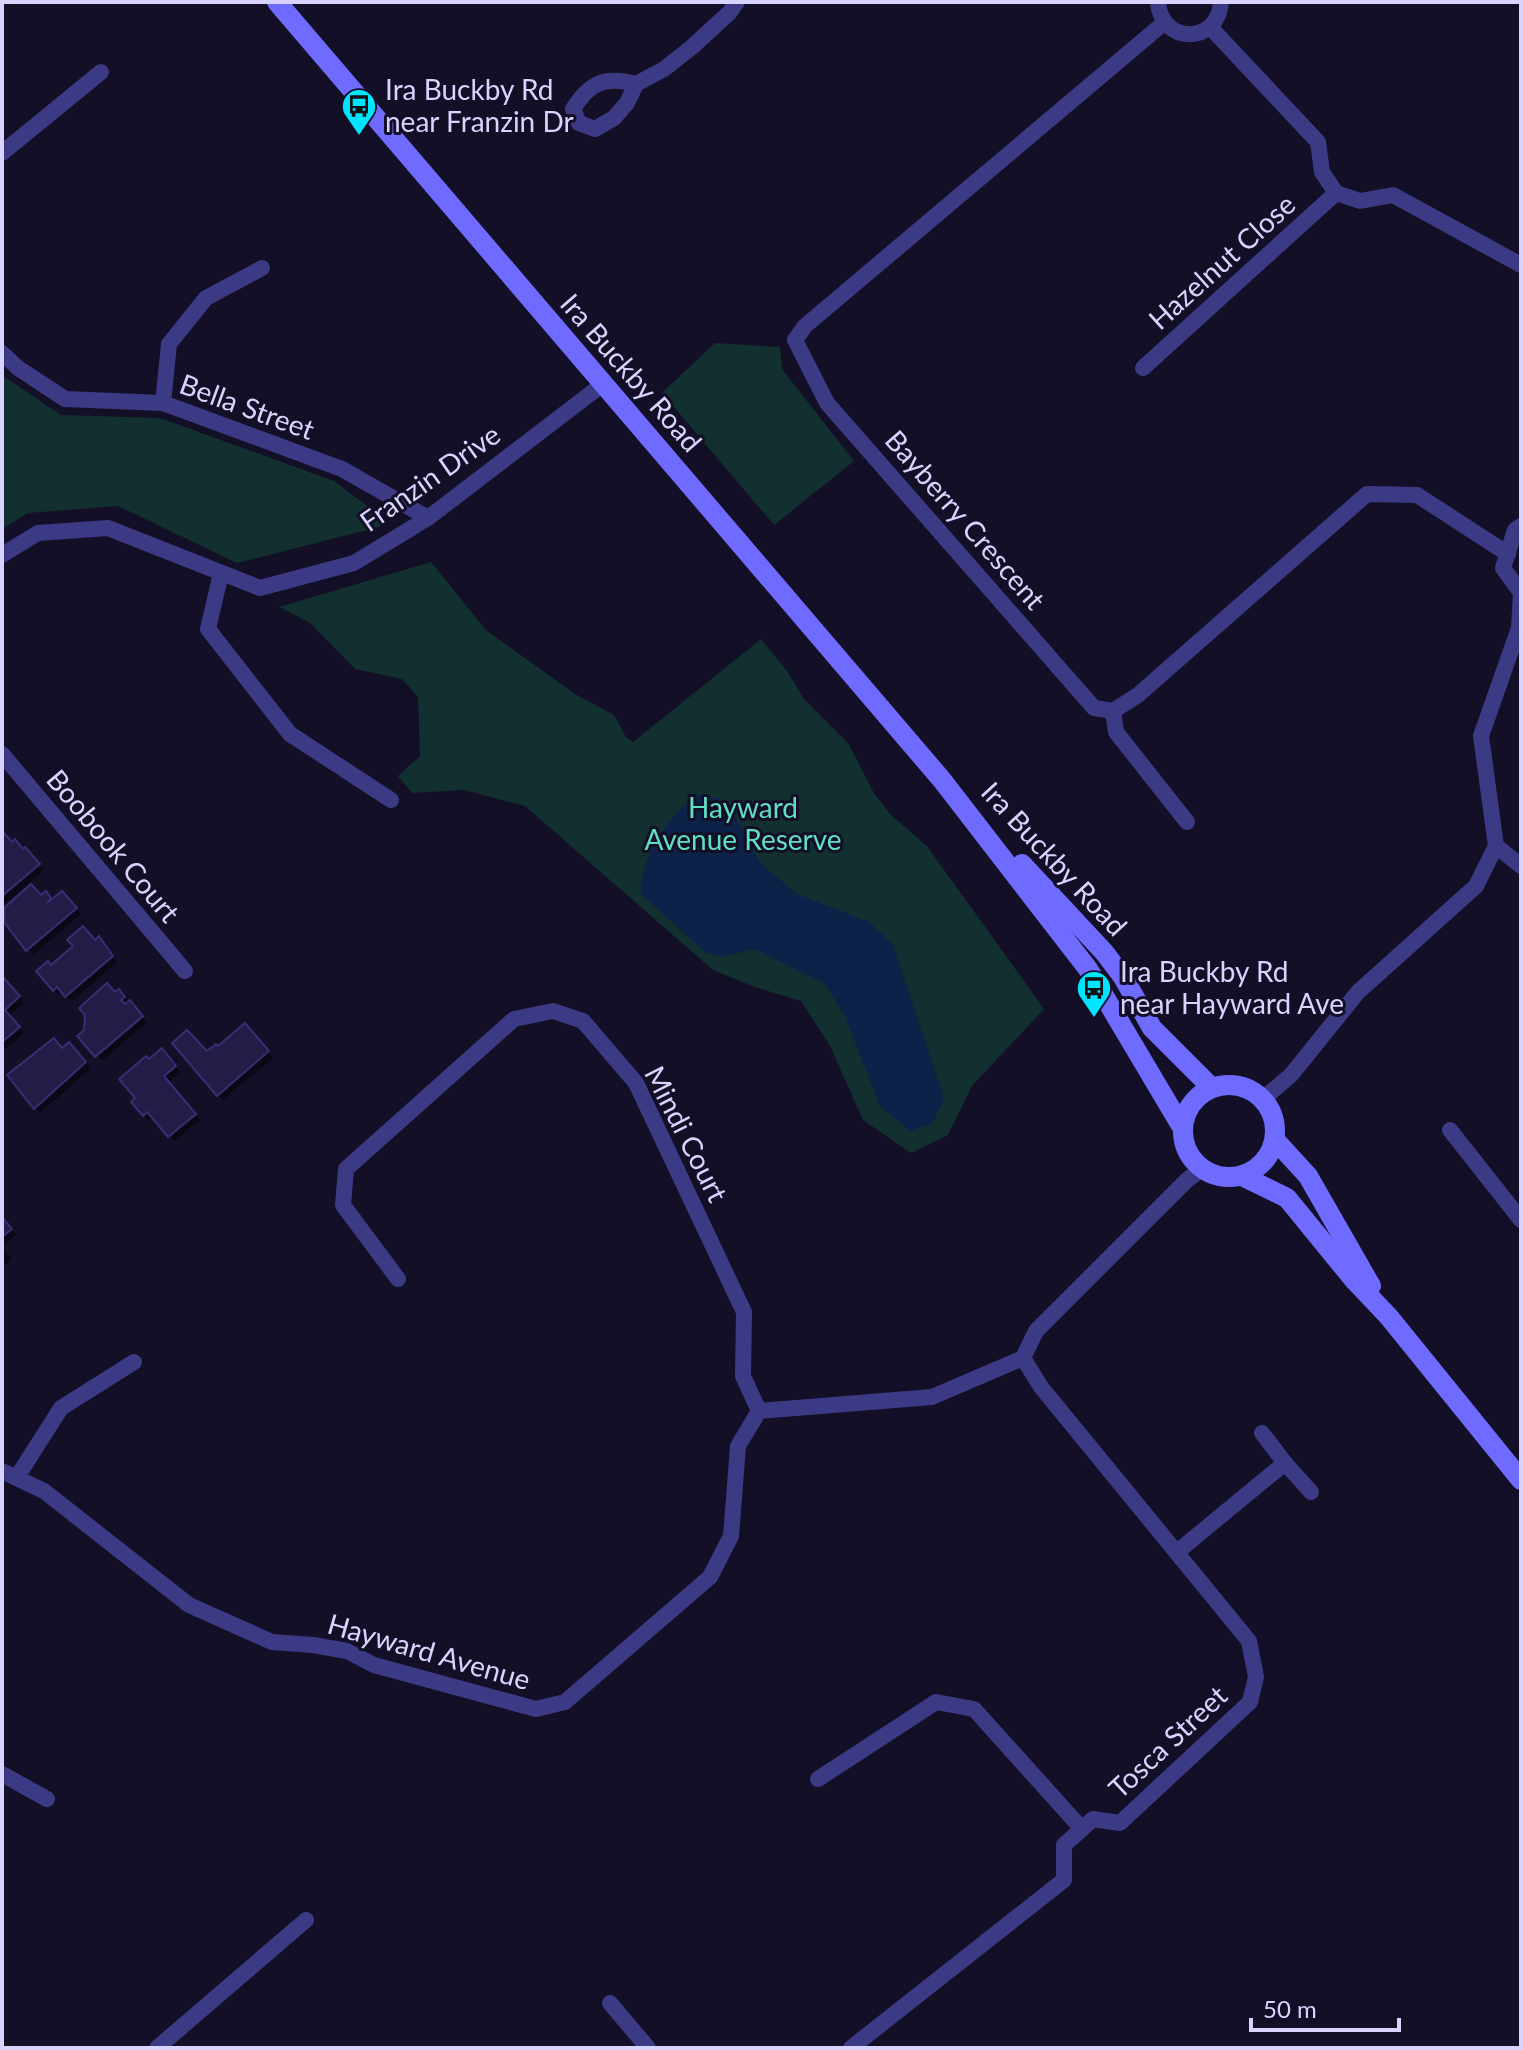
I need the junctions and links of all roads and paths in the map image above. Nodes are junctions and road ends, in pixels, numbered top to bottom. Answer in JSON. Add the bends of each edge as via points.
{"nodes":[{"id":1,"x":277,"y":2,"type":"edge"},
{"id":2,"x":737,"y":2,"type":"edge"},
{"id":3,"x":1158,"y":2,"type":"edge"},
{"id":4,"x":1221,"y":2,"type":"edge"},
{"id":5,"x":1165,"y":22,"type":"junction"},
{"id":6,"x":1210,"y":27,"type":"junction"},
{"id":7,"x":101,"y":72,"type":"dead end"},
{"id":8,"x":636,"y":84,"type":"dead end"},
{"id":9,"x":2,"y":153,"type":"edge"},
{"id":10,"x":1336,"y":193,"type":"junction"},
{"id":11,"x":1521,"y":265,"type":"edge"},
{"id":12,"x":262,"y":268,"type":"dead end"},
{"id":13,"x":2,"y":353,"type":"edge"},
{"id":14,"x":1143,"y":368,"type":"dead end"},
{"id":15,"x":603,"y":384,"type":"junction"},
{"id":16,"x":163,"y":403,"type":"junction"},
{"id":17,"x":428,"y":518,"type":"junction"},
{"id":18,"x":1521,"y":526,"type":"edge"},
{"id":19,"x":1508,"y":554,"type":"junction"},
{"id":20,"x":2,"y":555,"type":"edge"},
{"id":21,"x":221,"y":573,"type":"junction"},
{"id":22,"x":1113,"y":711,"type":"junction"},
{"id":23,"x":2,"y":754,"type":"edge"},
{"id":24,"x":942,"y":780,"type":"junction"},
{"id":25,"x":391,"y":800,"type":"dead end"},
{"id":26,"x":1187,"y":822,"type":"dead end"},
{"id":27,"x":1496,"y":846,"type":"junction"},
{"id":28,"x":1521,"y":866,"type":"edge"},
{"id":29,"x":185,"y":971,"type":"dead end"},
{"id":30,"x":1212,"y":1088,"type":"junction"},
{"id":31,"x":1263,"y":1099,"type":"junction"},
{"id":32,"x":1183,"y":1129,"type":"junction"},
{"id":33,"x":1450,"y":1130,"type":"dead end"},
{"id":34,"x":1275,"y":1140,"type":"junction"},
{"id":35,"x":1202,"y":1169,"type":"junction"},
{"id":36,"x":1242,"y":1176,"type":"junction"},
{"id":37,"x":1521,"y":1220,"type":"edge"},
{"id":38,"x":398,"y":1279,"type":"dead end"},
{"id":39,"x":1389,"y":1317,"type":"junction"},
{"id":40,"x":1023,"y":1358,"type":"junction"},
{"id":41,"x":134,"y":1362,"type":"dead end"},
{"id":42,"x":759,"y":1411,"type":"junction"},
{"id":43,"x":1262,"y":1433,"type":"dead end"},
{"id":44,"x":1285,"y":1463,"type":"junction"},
{"id":45,"x":10,"y":1474,"type":"edge"},
{"id":46,"x":1521,"y":1480,"type":"edge"},
{"id":47,"x":1311,"y":1492,"type":"dead end"},
{"id":48,"x":1177,"y":1552,"type":"junction"},
{"id":49,"x":2,"y":1774,"type":"edge"},
{"id":50,"x":818,"y":1779,"type":"dead end"},
{"id":51,"x":47,"y":1799,"type":"dead end"},
{"id":52,"x":1082,"y":1829,"type":"junction"},
{"id":53,"x":306,"y":1920,"type":"dead end"},
{"id":54,"x":610,"y":2003,"type":"dead end"},
{"id":55,"x":157,"y":2048,"type":"edge"},
{"id":56,"x":648,"y":2048,"type":"edge"},
{"id":57,"x":851,"y":2048,"type":"edge"}],
"edges":[{"from":1,"to":15,"type":"street","name":"Ira Buckby Road"},
{"from":2,"to":8,"type":"street","via":[[692,47]]},
{"from":3,"to":5,"type":"street"},
{"from":4,"to":6,"type":"street"},
{"from":5,"to":6,"type":"street","via":[[1188,34]]},
{"from":5,"to":22,"type":"street","name":"Bayberry Crescent","via":[[805,326],[795,340],[827,403],[1094,708]]},
{"from":6,"to":10,"type":"street","via":[[1318,142],[1322,172]]},
{"from":7,"to":9,"type":"street"},
{"from":10,"to":11,"type":"street","via":[[1360,201],[1393,195]]},
{"from":10,"to":14,"type":"street","name":"Hazelnut Close"},
{"from":12,"to":16,"type":"street","via":[[206,298],[169,344]]},
{"from":13,"to":16,"type":"street","name":"Bella Street","via":[[65,399]]},
{"from":15,"to":17,"type":"street","name":"Franzin Drive"},
{"from":15,"to":24,"type":"street","name":"Ira Buckby Road"},
{"from":16,"to":17,"type":"street","name":"Bella Street","via":[[342,469]]},
{"from":17,"to":21,"type":"street","name":"Franzin Drive","via":[[354,563],[260,588]]},
{"from":18,"to":19,"type":"street"},
{"from":19,"to":22,"type":"street","via":[[1417,495],[1367,494],[1138,695]]},
{"from":19,"to":27,"type":"street","via":[[1503,568],[1521,593],[1519,628],[1481,736]]},
{"from":20,"to":21,"type":"street","name":"Franzin Drive","via":[[38,533],[108,528]]},
{"from":21,"to":25,"type":"street","via":[[208,629],[290,734]]},
{"from":22,"to":26,"type":"street","via":[[1116,732]]},
{"from":23,"to":29,"type":"street","name":"Boobook Court"},
{"from":24,"to":30,"type":"street","name":"Ira Buckby Road","via":[[1104,952],[1152,1028]]},
{"from":24,"to":32,"type":"street","name":"Ira Buckby Road","via":[[1088,969]]},
{"from":27,"to":28,"type":"street"},
{"from":27,"to":31,"type":"street","via":[[1476,886],[1358,992],[1291,1075]]},
{"from":30,"to":31,"type":"street","via":[[1239,1086]]},
{"from":30,"to":32,"type":"street","via":[[1192,1104]]},
{"from":31,"to":34,"type":"street","via":[[1271,1111]]},
{"from":32,"to":35,"type":"street","via":[[1191,1158]]},
{"from":33,"to":37,"type":"street"},
{"from":34,"to":36,"type":"street","via":[[1263,1163]]},
{"from":34,"to":39,"type":"street","via":[[1308,1176]]},
{"from":35,"to":36,"type":"street","via":[[1228,1178]]},
{"from":35,"to":40,"type":"street","via":[[1036,1331]]},
{"from":36,"to":39,"type":"street","via":[[1287,1198]]},
{"from":38,"to":42,"type":"street","name":"Mindi Court","via":[[343,1205],[346,1169],[514,1019],[553,1011],[583,1021],[636,1083],[744,1312],[743,1376]]},
{"from":39,"to":46,"type":"street"},
{"from":40,"to":42,"type":"street","via":[[932,1397]]},
{"from":40,"to":48,"type":"street","name":"Tosca Street"},
{"from":41,"to":45,"type":"street","via":[[61,1408]]},
{"from":42,"to":45,"type":"street","name":"Hayward Avenue","via":[[738,1446],[731,1536],[710,1577],[565,1702],[536,1709],[374,1665],[347,1651],[272,1642],[189,1605],[44,1491]]},
{"from":43,"to":44,"type":"street"},
{"from":44,"to":47,"type":"street"},
{"from":44,"to":48,"type":"street"},
{"from":48,"to":52,"type":"street","name":"Tosca Street","via":[[1249,1641],[1256,1677],[1250,1702],[1120,1823],[1093,1819]]},
{"from":49,"to":51,"type":"street"},
{"from":50,"to":52,"type":"street","via":[[936,1702],[974,1709]]},
{"from":52,"to":57,"type":"street","via":[[1064,1845],[1064,1880]]},
{"from":53,"to":55,"type":"street"},
{"from":54,"to":56,"type":"street"}]}
